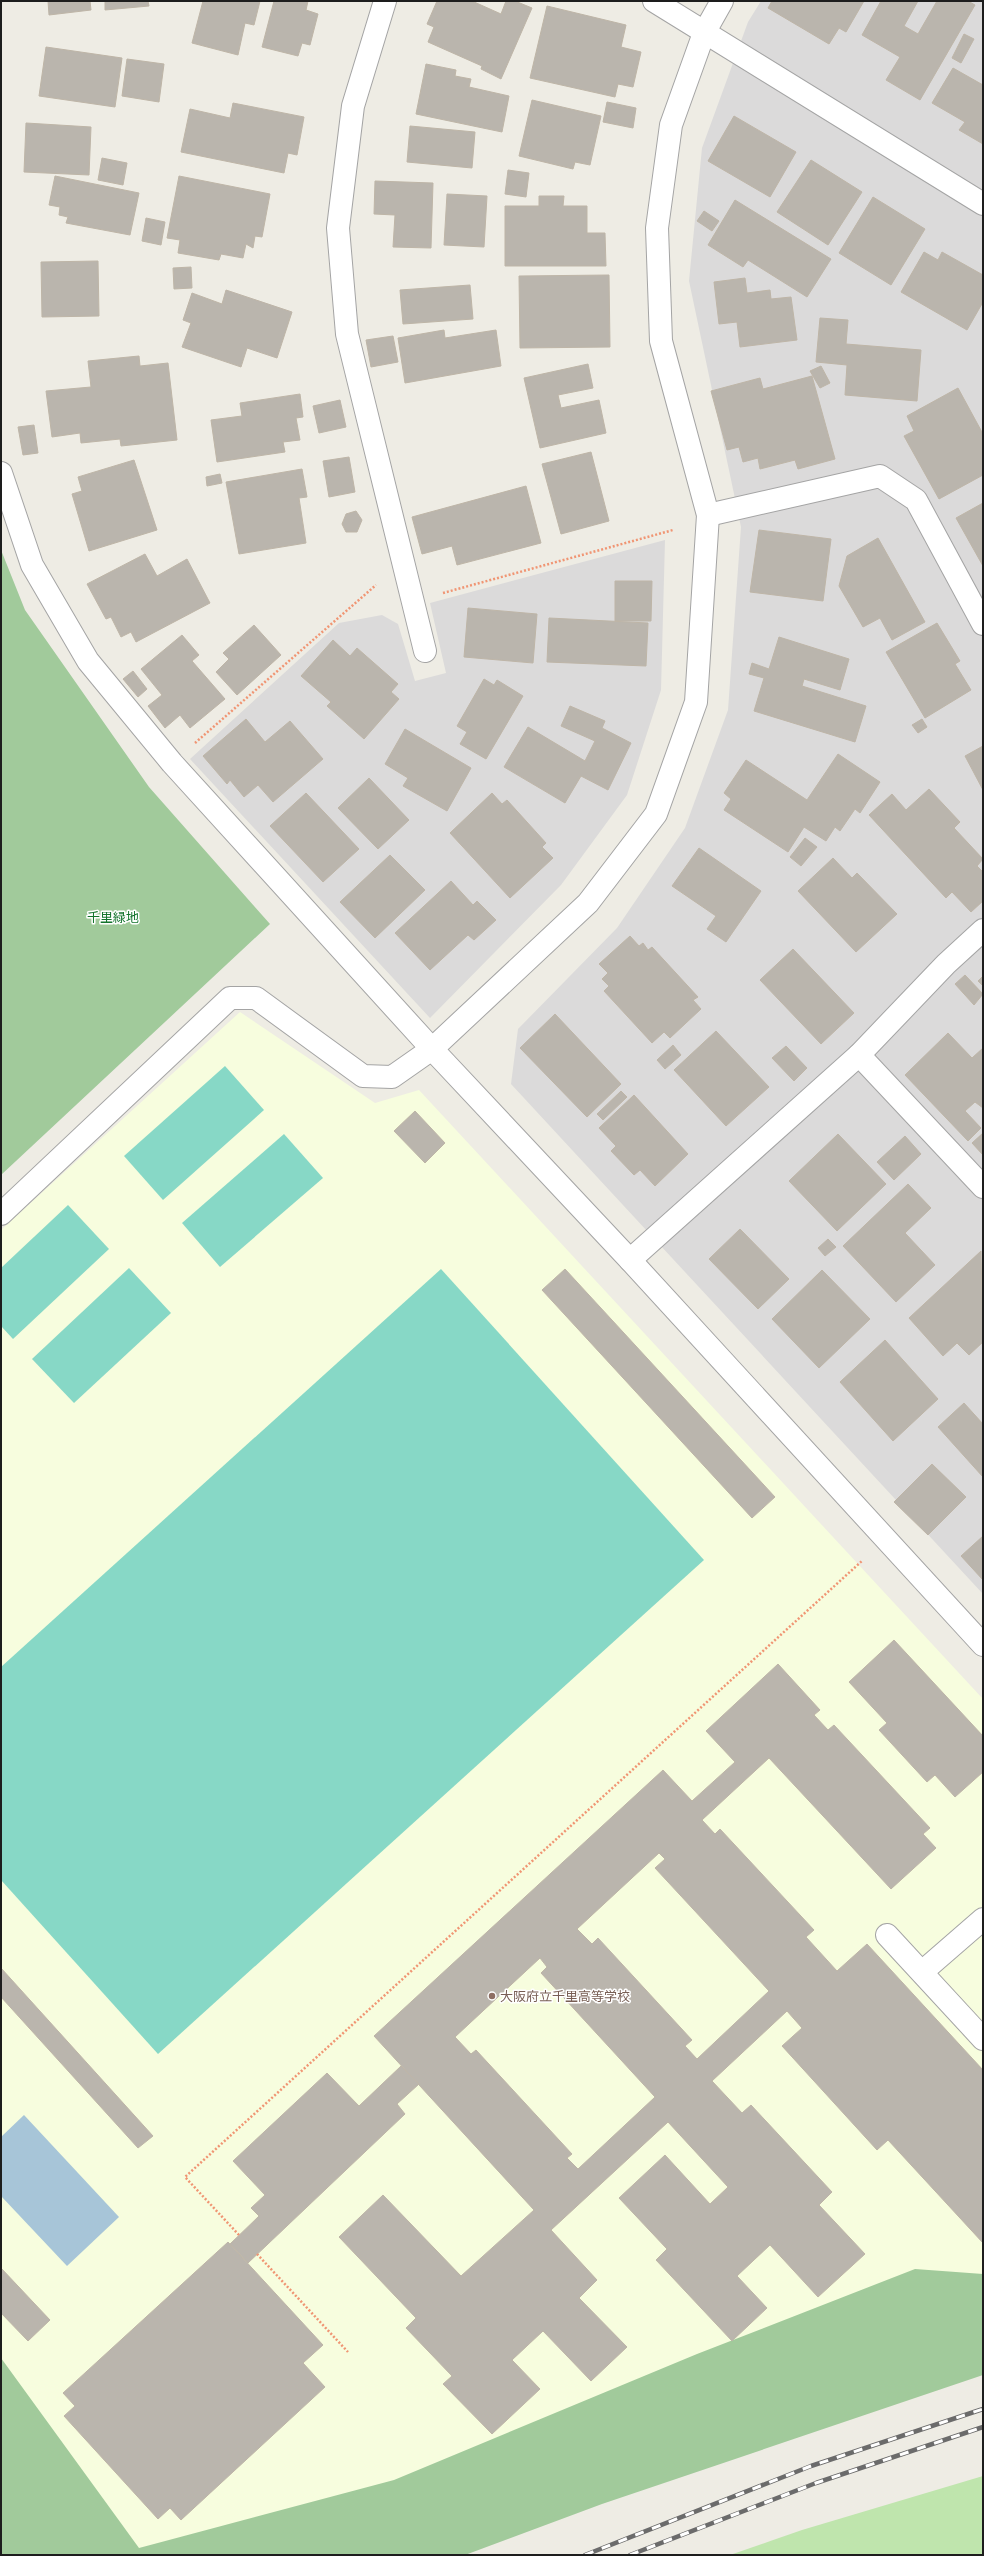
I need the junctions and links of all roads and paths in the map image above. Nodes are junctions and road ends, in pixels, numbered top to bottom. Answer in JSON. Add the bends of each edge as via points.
{"nodes":[{"id":1,"x":384,"y":1,"type":"edge"},
{"id":2,"x":654,"y":1,"type":"edge"},
{"id":3,"x":722,"y":1,"type":"edge"},
{"id":4,"x":704,"y":32,"type":"junction"},
{"id":5,"x":983,"y":204,"type":"edge"},
{"id":6,"x":1,"y":473,"type":"edge"},
{"id":7,"x":708,"y":515,"type":"junction"},
{"id":8,"x":673,"y":530,"type":"dead end"},
{"id":9,"x":405,"y":560,"type":"junction"},
{"id":10,"x":438,"y":594,"type":"dead end"},
{"id":11,"x":983,"y":624,"type":"edge"},
{"id":12,"x":426,"y":651,"type":"dead end"},
{"id":13,"x":172,"y":763,"type":"junction"},
{"id":14,"x":983,"y":930,"type":"edge"},
{"id":15,"x":432,"y":1049,"type":"junction"},
{"id":16,"x":859,"y":1055,"type":"junction"},
{"id":17,"x":983,"y":1186,"type":"edge"},
{"id":18,"x":1,"y":1214,"type":"edge"},
{"id":19,"x":630,"y":1260,"type":"junction"},
{"id":20,"x":865,"y":1559,"type":"dead end"},
{"id":21,"x":983,"y":1645,"type":"edge"},
{"id":22,"x":983,"y":1919,"type":"edge"},
{"id":23,"x":887,"y":1935,"type":"dead end"},
{"id":24,"x":922,"y":1972,"type":"junction"},
{"id":25,"x":983,"y":2039,"type":"edge"},
{"id":26,"x":239,"y":2235,"type":"dead end"},
{"id":27,"x":257,"y":2254,"type":"dead end"},
{"id":28,"x":348,"y":2352,"type":"dead end"}],
"edges":[{"from":1,"to":9,"type":"street","via":[[353,106],[338,228],[347,334]]},
{"from":2,"to":4,"type":"street"},
{"from":3,"to":4,"type":"street"},
{"from":4,"to":5,"type":"street"},
{"from":4,"to":7,"type":"street","via":[[671,126],[657,228],[661,341]]},
{"from":6,"to":13,"type":"street","via":[[32,564],[88,661]]},
{"from":7,"to":11,"type":"street","via":[[880,476],[916,500]]},
{"from":7,"to":15,"type":"street","via":[[696,702],[656,814],[588,903]]},
{"from":8,"to":10,"type":"path"},
{"from":9,"to":12,"type":"street"},
{"from":9,"to":13,"type":"path"},
{"from":13,"to":15,"type":"street"},
{"from":14,"to":16,"type":"street","via":[[946,964]]},
{"from":15,"to":18,"type":"street","via":[[392,1077],[363,1076],[256,998],[230,998]]},
{"from":15,"to":19,"type":"street"},
{"from":16,"to":17,"type":"street"},
{"from":16,"to":19,"type":"street"},
{"from":19,"to":21,"type":"street"},
{"from":20,"to":26,"type":"path","via":[[185,2176]]},
{"from":22,"to":24,"type":"street"},
{"from":23,"to":24,"type":"street"},
{"from":24,"to":25,"type":"street"},
{"from":27,"to":28,"type":"path"}]}
